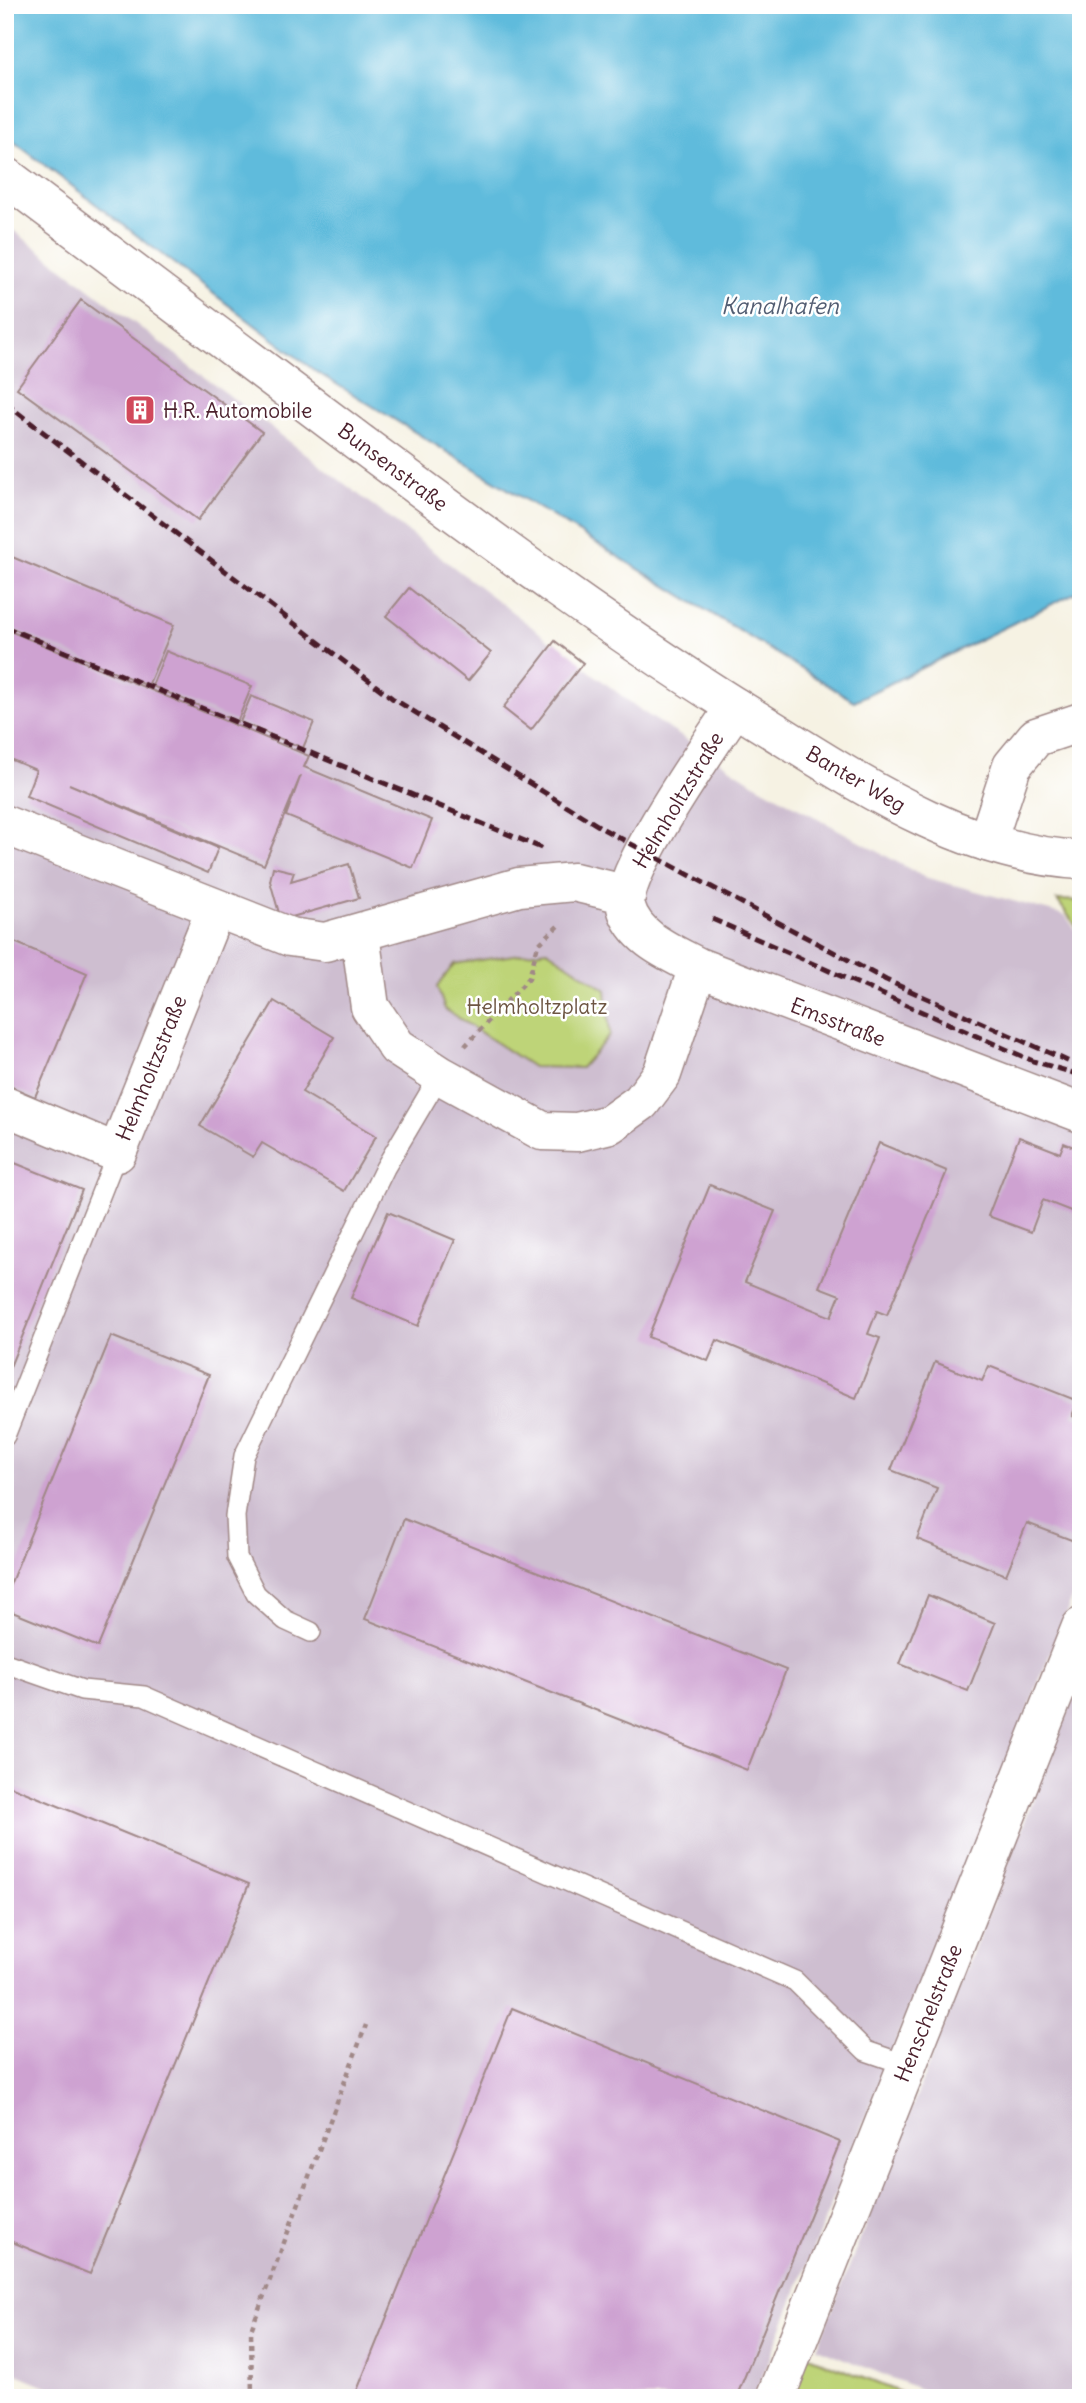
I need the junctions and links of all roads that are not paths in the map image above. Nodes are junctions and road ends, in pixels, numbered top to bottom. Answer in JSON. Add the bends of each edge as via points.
{"nodes":[{"id":1,"x":5,"y":176,"type":"edge"},
{"id":2,"x":649,"y":652,"type":"joint"},
{"id":3,"x":735,"y":707,"type":"junction"},
{"id":4,"x":1081,"y":722,"type":"edge"},
{"id":5,"x":5,"y":825,"type":"edge"},
{"id":6,"x":987,"y":842,"type":"junction"},
{"id":7,"x":1081,"y":860,"type":"edge"},
{"id":8,"x":624,"y":894,"type":"junction"},
{"id":9,"x":215,"y":910,"type":"junction"},
{"id":10,"x":360,"y":934,"type":"junction"},
{"id":11,"x":698,"y":967,"type":"junction"},
{"id":12,"x":440,"y":1075,"type":"junction"},
{"id":13,"x":5,"y":1106,"type":"edge"},
{"id":14,"x":1081,"y":1113,"type":"edge"},
{"id":15,"x":117,"y":1153,"type":"junction"},
{"id":16,"x":5,"y":1436,"type":"edge"},
{"id":17,"x":1081,"y":1627,"type":"edge"},
{"id":18,"x":311,"y":1632,"type":"dead end"},
{"id":19,"x":5,"y":1663,"type":"edge"},
{"id":20,"x":907,"y":2066,"type":"junction"},
{"id":21,"x":775,"y":2398,"type":"edge"}],
"edges":[{"from":1,"to":2,"type":"street","name":"Bunsenstraße","via":[[548,584]]},
{"from":2,"to":3,"type":"street","name":"Banter Weg"},
{"from":3,"to":6,"type":"street","name":"Banter Weg","via":[[930,821]]},
{"from":3,"to":8,"type":"street","name":"Helmholtzstraße","via":[[643,852]]},
{"from":4,"to":6,"type":"street","via":[[1037,737],[1012,766]]},
{"from":5,"to":9,"type":"street"},
{"from":6,"to":7,"type":"street","name":"Banter Weg"},
{"from":8,"to":10,"type":"street","via":[[574,882],[519,887]]},
{"from":8,"to":11,"type":"street","name":"Emsstraße","via":[[626,908],[650,940]]},
{"from":9,"to":10,"type":"street","via":[[290,937],[325,942]]},
{"from":9,"to":15,"type":"street","name":"Helmholtzstraße"},
{"from":10,"to":12,"type":"street","via":[[369,1007],[397,1047]]},
{"from":11,"to":12,"type":"street","via":[[662,1074],[641,1102],[610,1124],[578,1132],[542,1131]]},
{"from":11,"to":14,"type":"street","name":"Emsstraße"},
{"from":12,"to":18,"type":"lane","via":[[386,1168],[244,1456],[234,1516],[237,1557],[256,1594],[285,1620]]},
{"from":13,"to":15,"type":"street","name":"Helmholtzstraße"},
{"from":15,"to":16,"type":"lane"},
{"from":17,"to":20,"type":"street","name":"Henschelstraße"},
{"from":19,"to":20,"type":"lane","via":[[82,1690],[144,1696],[795,1982],[866,2051]]},
{"from":20,"to":21,"type":"street","name":"Henschelstraße"}]}
